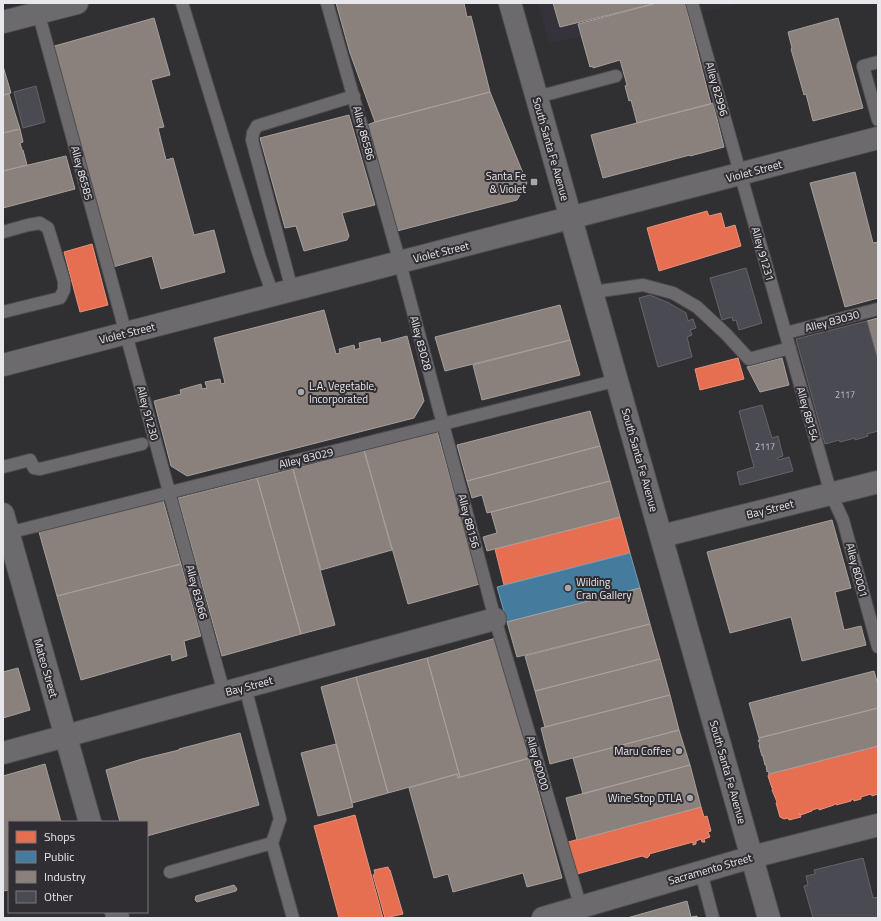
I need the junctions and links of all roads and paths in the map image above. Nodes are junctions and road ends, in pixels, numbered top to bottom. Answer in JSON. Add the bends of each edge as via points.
{"nodes":[{"id":1,"x":77,"y":3,"type":"edge"},
{"id":2,"x":182,"y":3,"type":"edge"},
{"id":3,"x":327,"y":3,"type":"edge"},
{"id":4,"x":510,"y":3,"type":"edge"},
{"id":5,"x":692,"y":3,"type":"edge"},
{"id":6,"x":37,"y":8,"type":"edge"},
{"id":7,"x":3,"y":22,"type":"edge"},
{"id":8,"x":878,"y":62,"type":"edge"},
{"id":9,"x":616,"y":76,"type":"dead end"},
{"id":10,"x":354,"y":96,"type":"junction"},
{"id":11,"x":537,"y":97,"type":"junction"},
{"id":12,"x":878,"y":120,"type":"edge"},
{"id":13,"x":878,"y":138,"type":"edge"},
{"id":14,"x":741,"y":174,"type":"junction"},
{"id":15,"x":571,"y":218,"type":"junction"},
{"id":16,"x":3,"y":232,"type":"edge"},
{"id":17,"x":400,"y":263,"type":"junction"},
{"id":18,"x":592,"y":292,"type":"junction"},
{"id":19,"x":283,"y":293,"type":"junction"},
{"id":20,"x":878,"y":309,"type":"edge"},
{"id":21,"x":3,"y":312,"type":"edge"},
{"id":22,"x":126,"y":333,"type":"junction"},
{"id":23,"x":786,"y":333,"type":"junction"},
{"id":24,"x":790,"y":348,"type":"junction"},
{"id":25,"x":3,"y":365,"type":"edge"},
{"id":26,"x":618,"y":380,"type":"junction"},
{"id":27,"x":442,"y":424,"type":"junction"},
{"id":28,"x":142,"y":444,"type":"dead end"},
{"id":29,"x":3,"y":467,"type":"edge"},
{"id":30,"x":878,"y":482,"type":"edge"},
{"id":31,"x":170,"y":492,"type":"junction"},
{"id":32,"x":831,"y":494,"type":"junction"},
{"id":33,"x":5,"y":523,"type":"edge"},
{"id":34,"x":662,"y":536,"type":"junction"},
{"id":35,"x":495,"y":619,"type":"junction"},
{"id":36,"x":878,"y":647,"type":"edge"},
{"id":37,"x":245,"y":687,"type":"junction"},
{"id":38,"x":224,"y":693,"type":"junction"},
{"id":39,"x":65,"y":736,"type":"junction"},
{"id":40,"x":3,"y":753,"type":"edge"},
{"id":41,"x":90,"y":821,"type":"edge"},
{"id":42,"x":878,"y":825,"type":"edge"},
{"id":43,"x":272,"y":843,"type":"junction"},
{"id":44,"x":752,"y":857,"type":"junction"},
{"id":45,"x":170,"y":872,"type":"dead end"},
{"id":46,"x":700,"y":872,"type":"junction"},
{"id":47,"x":581,"y":908,"type":"junction"},
{"id":48,"x":293,"y":918,"type":"edge"},
{"id":49,"x":543,"y":918,"type":"edge"},
{"id":50,"x":713,"y":918,"type":"edge"},
{"id":51,"x":769,"y":918,"type":"edge"}],
"edges":[{"from":1,"to":6,"type":"street"},
{"from":2,"to":19,"type":"lane","via":[[260,258]]},
{"from":3,"to":10,"type":"lane","name":"Alley 86586"},
{"from":4,"to":11,"type":"street","name":"South Santa Fe Avenue"},
{"from":5,"to":14,"type":"lane","name":"Alley 82996"},
{"from":6,"to":7,"type":"street"},
{"from":6,"to":22,"type":"lane","name":"Alley 86585"},
{"from":8,"to":12,"type":"lane","via":[[863,66]]},
{"from":9,"to":11,"type":"lane"},
{"from":10,"to":17,"type":"lane","name":"Alley 86586"},
{"from":10,"to":19,"type":"lane","via":[[257,126],[253,132],[252,140]]},
{"from":11,"to":15,"type":"street","name":"South Santa Fe Avenue"},
{"from":13,"to":14,"type":"street","name":"Violet Street"},
{"from":14,"to":15,"type":"street","name":"Violet Street"},
{"from":14,"to":23,"type":"lane","name":"Alley 91231"},
{"from":15,"to":17,"type":"street","name":"Violet Street"},
{"from":15,"to":18,"type":"street","name":"South Santa Fe Avenue"},
{"from":16,"to":21,"type":"lane","via":[[40,223],[48,228],[64,281],[64,290],[60,298]]},
{"from":17,"to":19,"type":"street","name":"Violet Street"},
{"from":17,"to":27,"type":"lane","name":"Alley 83028"},
{"from":18,"to":24,"type":"lane","via":[[643,285],[673,293],[697,307],[749,359]]},
{"from":18,"to":26,"type":"street","name":"South Santa Fe Avenue"},
{"from":19,"to":22,"type":"street","name":"Violet Street"},
{"from":20,"to":23,"type":"lane","name":"Alley 83030"},
{"from":22,"to":25,"type":"street","name":"Violet Street"},
{"from":22,"to":31,"type":"lane","name":"Alley 91230"},
{"from":23,"to":24,"type":"lane","name":"Alley 88154"},
{"from":24,"to":32,"type":"lane","name":"Alley 88154"},
{"from":26,"to":27,"type":"lane","name":"Alley 83029"},
{"from":26,"to":34,"type":"street","name":"South Santa Fe Avenue"},
{"from":27,"to":31,"type":"lane","name":"Alley 83029"},
{"from":27,"to":35,"type":"lane","name":"Alley 88156"},
{"from":28,"to":29,"type":"lane","via":[[40,469],[34,468],[30,460]]},
{"from":30,"to":32,"type":"street","name":"Bay Street"},
{"from":31,"to":33,"type":"lane","name":"Alley 83029"},
{"from":31,"to":38,"type":"lane","name":"Alley 83066"},
{"from":32,"to":34,"type":"street","name":"Bay Street"},
{"from":32,"to":36,"type":"lane","name":"Alley 80001","via":[[843,520]]},
{"from":33,"to":39,"type":"street","name":"Mateo Street"},
{"from":34,"to":44,"type":"street","name":"South Santa Fe Avenue"},
{"from":35,"to":37,"type":"street","name":"Bay Street"},
{"from":35,"to":47,"type":"lane","name":"Alley 80000"},
{"from":37,"to":38,"type":"street","name":"Bay Street"},
{"from":37,"to":43,"type":"lane","via":[[280,819]]},
{"from":38,"to":39,"type":"street","name":"Bay Street"},
{"from":39,"to":40,"type":"street","name":"Bay Street"},
{"from":39,"to":41,"type":"street","name":"Mateo Street"},
{"from":42,"to":44,"type":"street","name":"Sacramento Street"},
{"from":43,"to":45,"type":"lane"},
{"from":43,"to":48,"type":"lane"},
{"from":44,"to":46,"type":"street","name":"Sacramento Street"},
{"from":44,"to":51,"type":"street","name":"South Santa Fe Avenue"},
{"from":46,"to":47,"type":"street","name":"Sacramento Street"},
{"from":46,"to":50,"type":"lane"},
{"from":47,"to":49,"type":"street","name":"Sacramento Street"}]}
